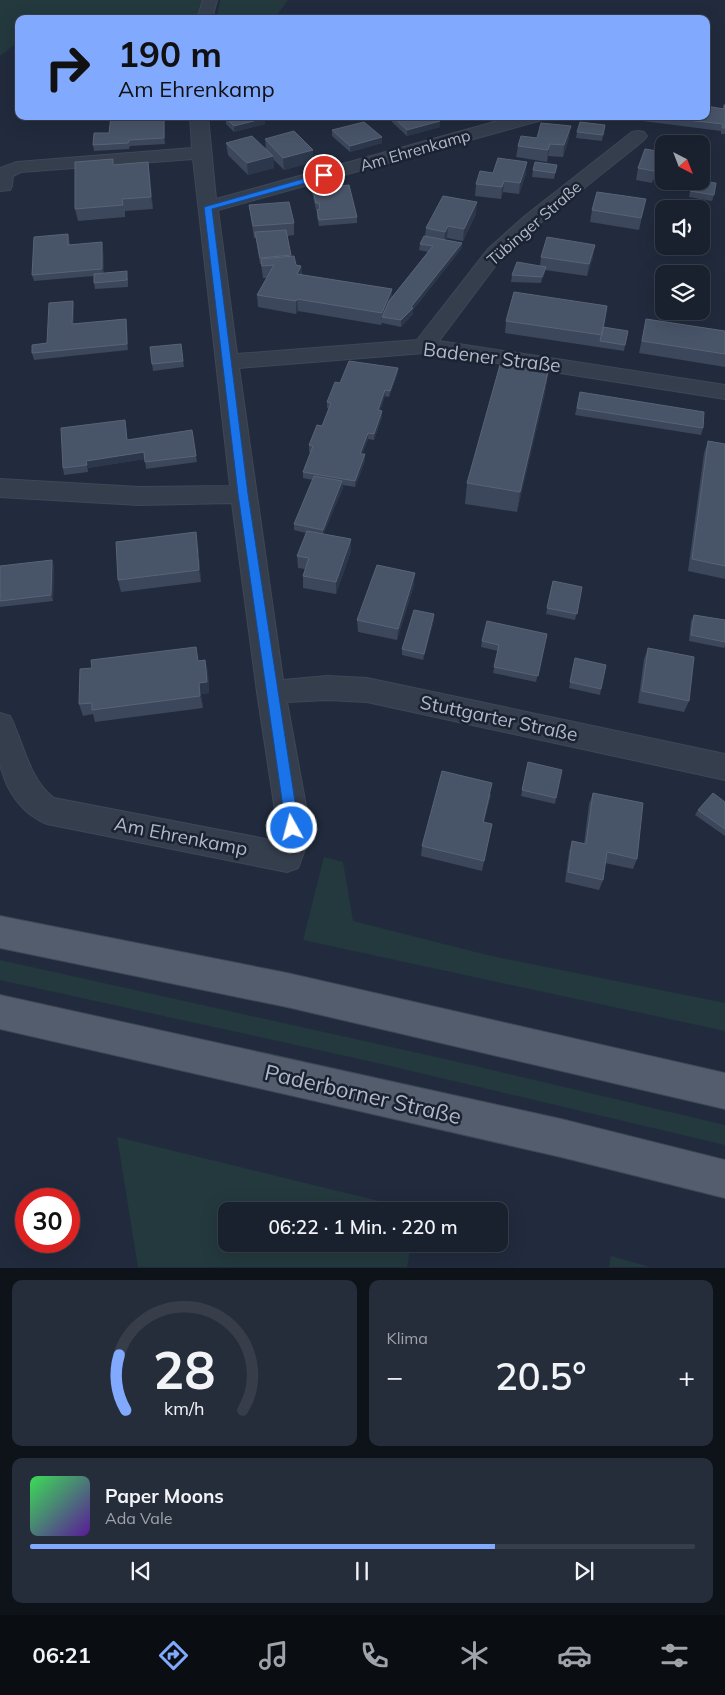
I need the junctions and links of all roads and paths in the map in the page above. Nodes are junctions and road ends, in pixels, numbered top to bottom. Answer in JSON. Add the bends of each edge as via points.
{"nodes":[{"id":1,"x":210,"y":0,"type":"edge"},
{"id":2,"x":205,"y":15,"type":"edge"},
{"id":3,"x":199,"y":120,"type":"edge"},
{"id":4,"x":522,"y":120,"type":"edge"},
{"id":5,"x":638,"y":136,"type":"dead end"},
{"id":6,"x":201,"y":153,"type":"junction"},
{"id":7,"x":3,"y":186,"type":"dead end"},
{"id":8,"x":208,"y":207,"type":"junction"},
{"id":9,"x":424,"y":346,"type":"junction"},
{"id":10,"x":227,"y":362,"type":"junction"},
{"id":11,"x":725,"y":392,"type":"edge"},
{"id":12,"x":0,"y":488,"type":"edge"},
{"id":13,"x":243,"y":494,"type":"junction"},
{"id":14,"x":271,"y":692,"type":"junction"},
{"id":15,"x":0,"y":725,"type":"edge"},
{"id":16,"x":725,"y":767,"type":"edge"},
{"id":17,"x":0,"y":932,"type":"edge"},
{"id":18,"x":0,"y":1012,"type":"edge"},
{"id":19,"x":725,"y":1092,"type":"edge"},
{"id":20,"x":725,"y":1179,"type":"edge"}],
"edges":[{"from":1,"to":2,"type":"street"},
{"from":3,"to":6,"type":"street","name":"Am Ehrenkamp"},
{"from":4,"to":8,"type":"street","name":"Am Ehrenkamp"},
{"from":5,"to":9,"type":"street","name":"Tübinger Straße","via":[[495,253]]},
{"from":6,"to":7,"type":"street","via":[[17,167],[4,173]]},
{"from":6,"to":8,"type":"street","name":"Am Ehrenkamp"},
{"from":8,"to":10,"type":"street","name":"Am Ehrenkamp"},
{"from":9,"to":10,"type":"street","name":"Badener Straße"},
{"from":9,"to":11,"type":"street","name":"Badener Straße"},
{"from":10,"to":13,"type":"street","name":"Am Ehrenkamp"},
{"from":12,"to":13,"type":"street","via":[[139,496]]},
{"from":13,"to":14,"type":"street","name":"Am Ehrenkamp"},
{"from":14,"to":15,"type":"street","name":"Am Ehrenkamp","via":[[292,817],[293,839],[287,858],[47,810],[33,800],[23,784]]},
{"from":14,"to":16,"type":"street","name":"Stuttgarter Straße","via":[[326,688],[367,690]]},
{"from":17,"to":19,"type":"main road","via":[[287,990]]},
{"from":18,"to":20,"type":"main road","name":"Paderborner Straße","via":[[561,1138]]}]}
